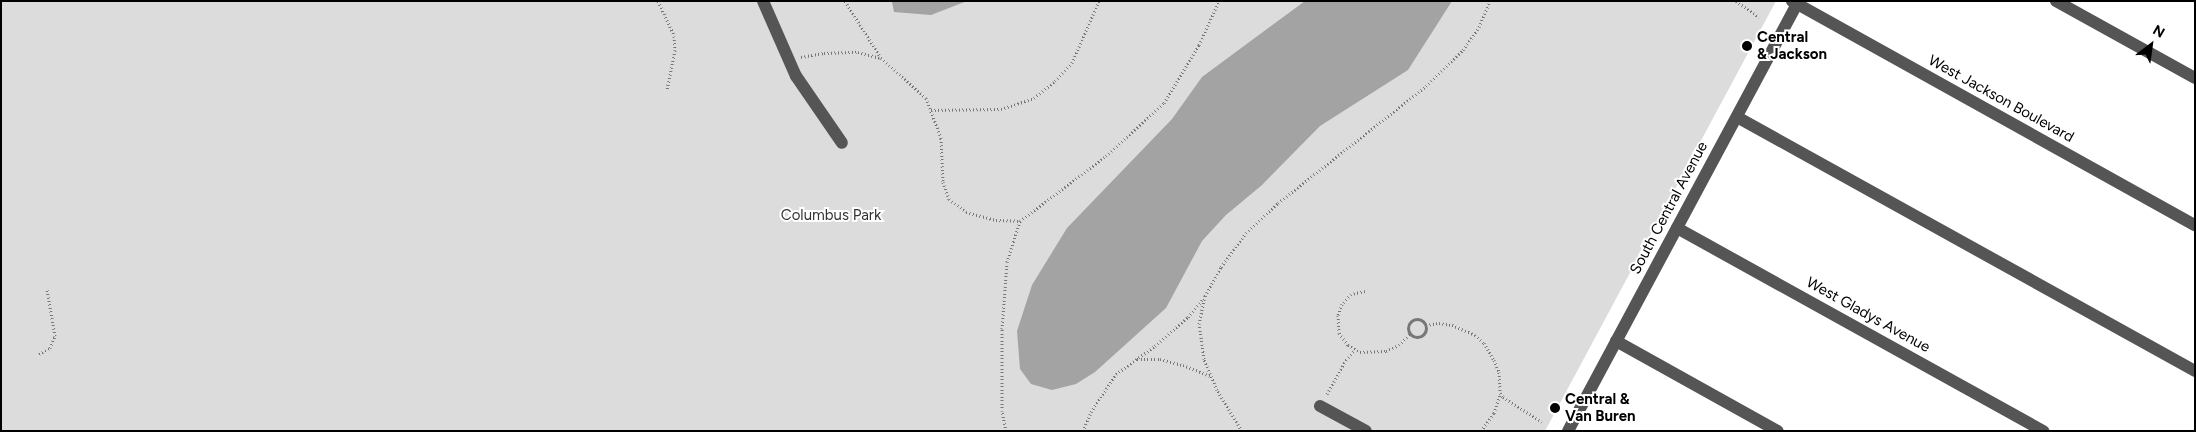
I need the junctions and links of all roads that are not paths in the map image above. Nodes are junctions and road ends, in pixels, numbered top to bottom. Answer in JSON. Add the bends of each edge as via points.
{"nodes":[{"id":1,"x":763,"y":1,"type":"edge"},
{"id":2,"x":2056,"y":1,"type":"edge"},
{"id":3,"x":1796,"y":2,"type":"edge"},
{"id":4,"x":2195,"y":78,"type":"edge"},
{"id":5,"x":1737,"y":117,"type":"junction"},
{"id":6,"x":842,"y":143,"type":"dead end"},
{"id":7,"x":2195,"y":225,"type":"edge"},
{"id":8,"x":1677,"y":228,"type":"junction"},
{"id":9,"x":1616,"y":341,"type":"junction"},
{"id":10,"x":2195,"y":371,"type":"edge"},
{"id":11,"x":1323,"y":401,"type":"road end"},
{"id":12,"x":1366,"y":431,"type":"edge"},
{"id":13,"x":1568,"y":431,"type":"edge"},
{"id":14,"x":1778,"y":431,"type":"edge"},
{"id":15,"x":2043,"y":431,"type":"edge"}],
"edges":[{"from":1,"to":6,"type":"street","via":[[796,76]]},
{"from":2,"to":4,"type":"street"},
{"from":3,"to":5,"type":"street","name":"South Central Avenue"},
{"from":3,"to":7,"type":"street","name":"West Jackson Boulevard"},
{"from":5,"to":8,"type":"street","name":"South Central Avenue"},
{"from":5,"to":10,"type":"street"},
{"from":8,"to":9,"type":"street","name":"South Central Avenue"},
{"from":8,"to":15,"type":"street","name":"West Gladys Avenue"},
{"from":9,"to":13,"type":"street","name":"South Central Avenue"},
{"from":9,"to":14,"type":"street"},
{"from":11,"to":12,"type":"street"}]}
